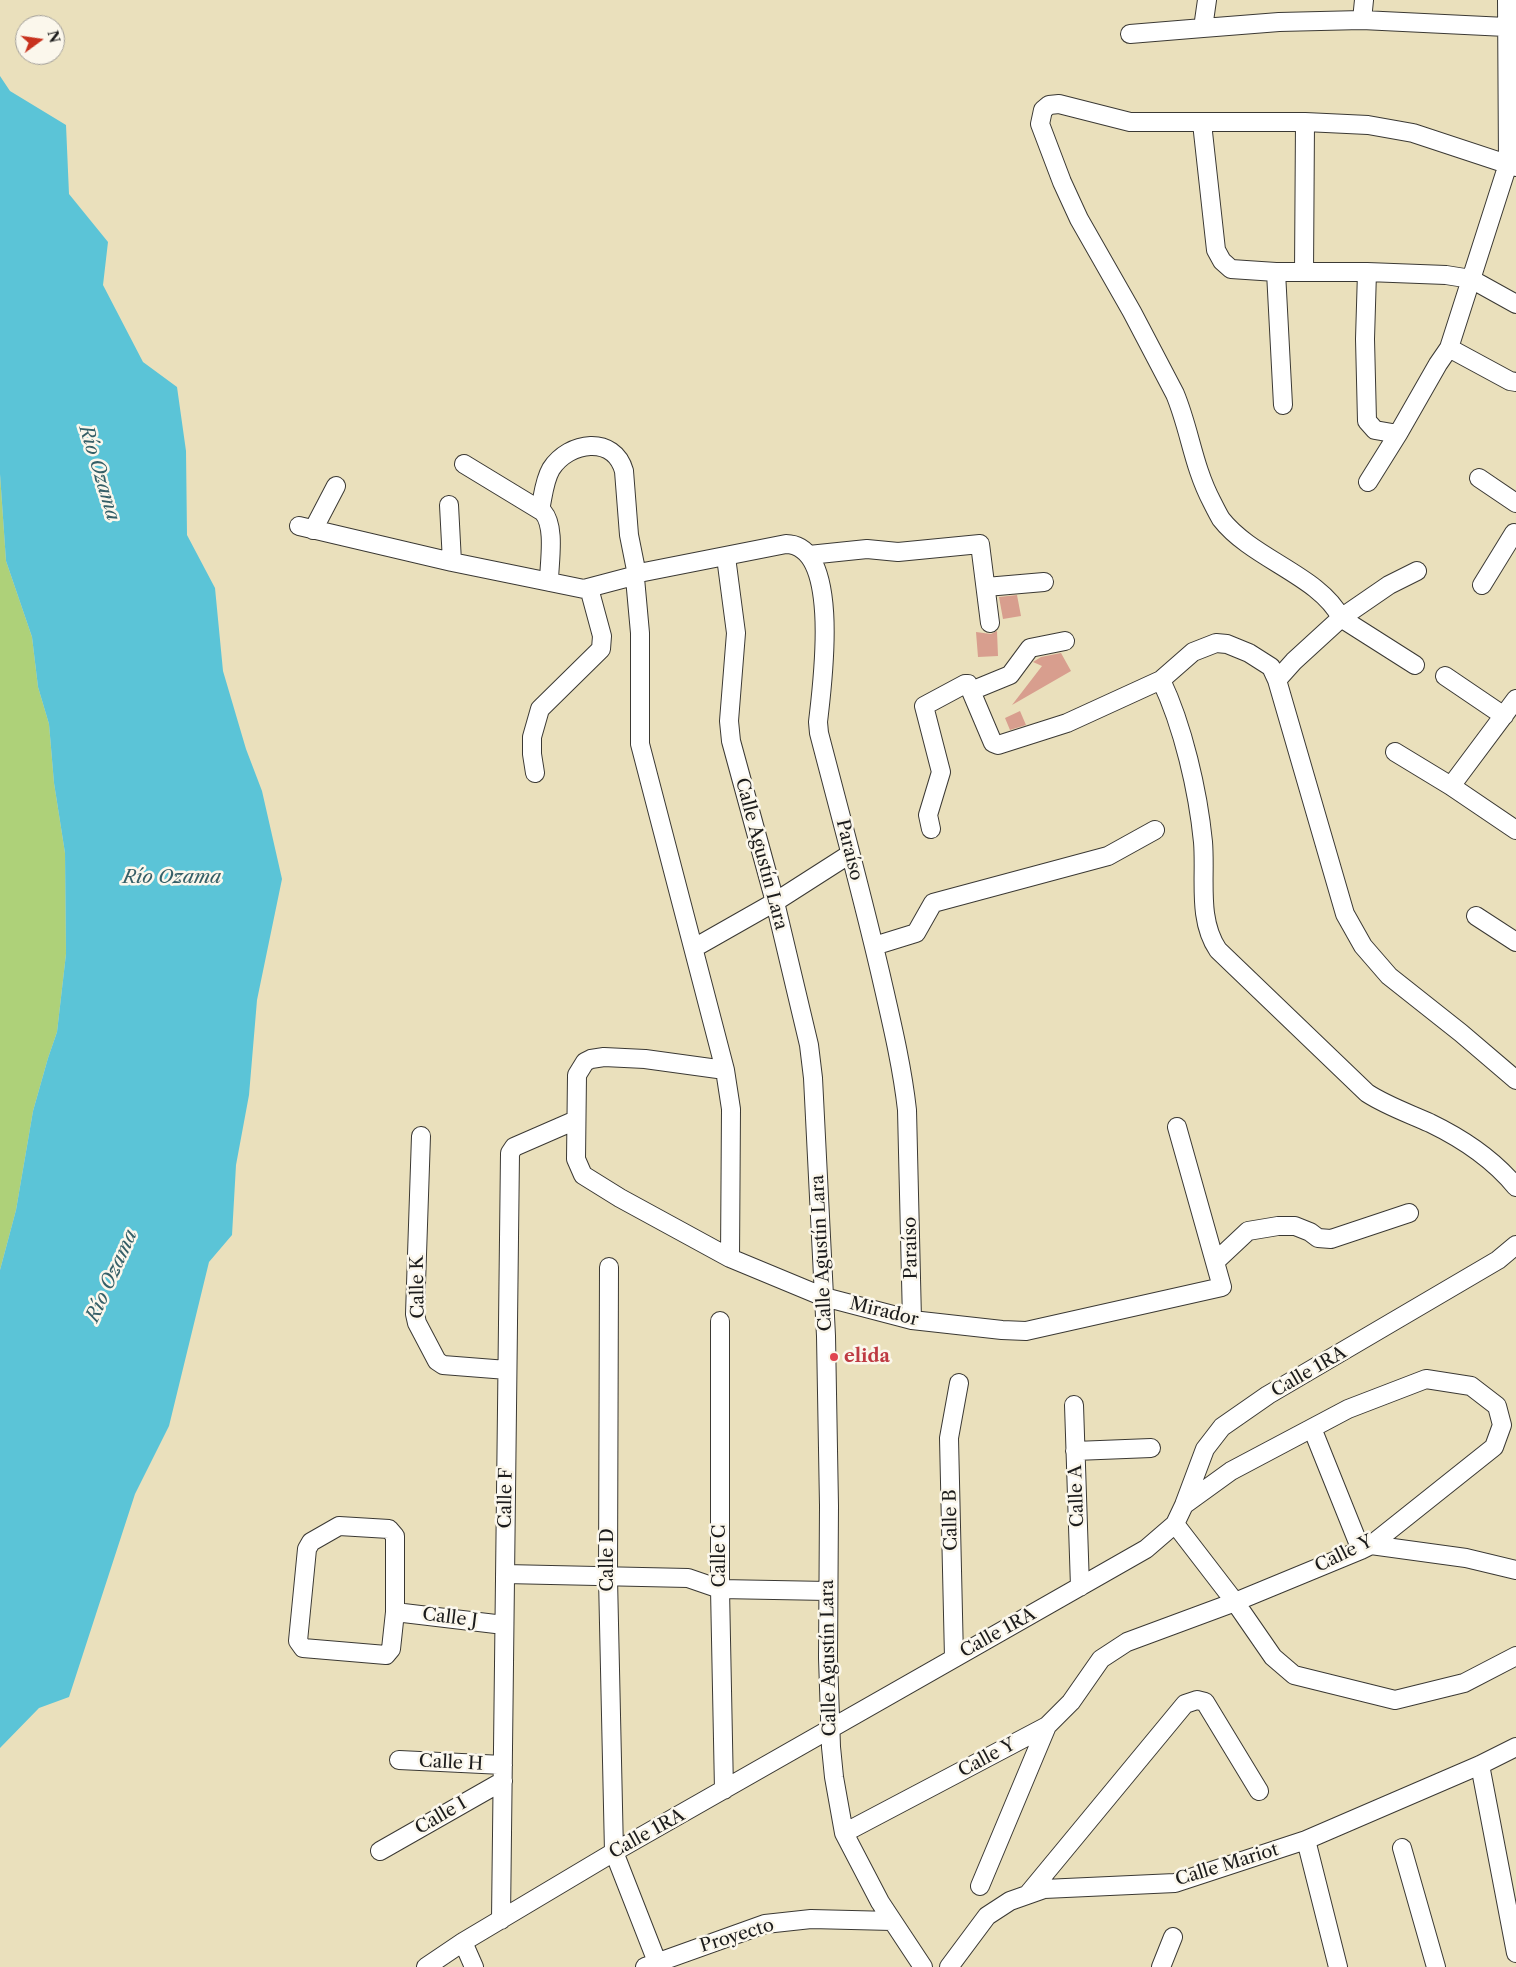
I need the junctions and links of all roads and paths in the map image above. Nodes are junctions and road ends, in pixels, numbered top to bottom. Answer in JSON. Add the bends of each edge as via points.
{"nodes":[{"id":1,"x":1206,"y":0,"type":"edge"},
{"id":2,"x":1364,"y":0,"type":"edge"},
{"id":3,"x":1507,"y":0,"type":"edge"},
{"id":4,"x":1362,"y":20,"type":"junction"},
{"id":5,"x":1506,"y":27,"type":"junction"},
{"id":6,"x":1203,"y":28,"type":"junction"},
{"id":7,"x":1130,"y":34,"type":"dead end"},
{"id":8,"x":1305,"y":122,"type":"junction"},
{"id":9,"x":1202,"y":123,"type":"junction"},
{"id":10,"x":1512,"y":166,"type":"edge"},
{"id":11,"x":1276,"y":272,"type":"junction"},
{"id":12,"x":1304,"y":272,"type":"junction"},
{"id":13,"x":1368,"y":272,"type":"junction"},
{"id":14,"x":1471,"y":279,"type":"junction"},
{"id":15,"x":1516,"y":304,"type":"edge"},
{"id":16,"x":1449,"y":348,"type":"junction"},
{"id":17,"x":1516,"y":382,"type":"edge"},
{"id":18,"x":1283,"y":405,"type":"dead end"},
{"id":19,"x":1398,"y":434,"type":"junction"},
{"id":20,"x":464,"y":464,"type":"dead end"},
{"id":21,"x":1479,"y":478,"type":"dead end"},
{"id":22,"x":1368,"y":482,"type":"dead end"},
{"id":23,"x":336,"y":486,"type":"dead end"},
{"id":24,"x":1516,"y":503,"type":"edge"},
{"id":25,"x":449,"y":505,"type":"dead end"},
{"id":26,"x":540,"y":510,"type":"junction"},
{"id":27,"x":1515,"y":532,"type":"edge"},
{"id":28,"x":809,"y":555,"type":"junction"},
{"id":29,"x":726,"y":557,"type":"junction"},
{"id":30,"x":452,"y":562,"type":"junction"},
{"id":31,"x":1417,"y":572,"type":"dead end"},
{"id":32,"x":638,"y":574,"type":"junction"},
{"id":33,"x":549,"y":582,"type":"junction"},
{"id":34,"x":1044,"y":582,"type":"dead end"},
{"id":35,"x":1482,"y":585,"type":"dead end"},
{"id":36,"x":986,"y":587,"type":"junction"},
{"id":37,"x":589,"y":588,"type":"junction"},
{"id":38,"x":1341,"y":618,"type":"junction"},
{"id":39,"x":990,"y":623,"type":"dead end"},
{"id":40,"x":1064,"y":640,"type":"dead end"},
{"id":41,"x":1415,"y":665,"type":"dead end"},
{"id":42,"x":1445,"y":676,"type":"dead end"},
{"id":43,"x":1161,"y":680,"type":"junction"},
{"id":44,"x":1277,"y":680,"type":"junction"},
{"id":45,"x":971,"y":690,"type":"junction"},
{"id":46,"x":1516,"y":699,"type":"edge"},
{"id":47,"x":1504,"y":716,"type":"junction"},
{"id":48,"x":1395,"y":752,"type":"dead end"},
{"id":49,"x":535,"y":773,"type":"dead end"},
{"id":50,"x":1450,"y":786,"type":"junction"},
{"id":51,"x":931,"y":829,"type":"dead end"},
{"id":52,"x":1155,"y":830,"type":"dead end"},
{"id":53,"x":1516,"y":830,"type":"edge"},
{"id":54,"x":850,"y":854,"type":"junction"},
{"id":55,"x":775,"y":902,"type":"junction"},
{"id":56,"x":1476,"y":916,"type":"dead end"},
{"id":57,"x":1516,"y":942,"type":"edge"},
{"id":58,"x":874,"y":946,"type":"junction"},
{"id":59,"x":694,"y":948,"type":"junction"},
{"id":60,"x":725,"y":1070,"type":"junction"},
{"id":61,"x":1516,"y":1080,"type":"edge"},
{"id":62,"x":576,"y":1120,"type":"junction"},
{"id":63,"x":1177,"y":1127,"type":"dead end"},
{"id":64,"x":421,"y":1136,"type":"dead end"},
{"id":65,"x":1516,"y":1187,"type":"edge"},
{"id":66,"x":1409,"y":1213,"type":"dead end"},
{"id":67,"x":1516,"y":1246,"type":"edge"},
{"id":68,"x":730,"y":1258,"type":"junction"},
{"id":69,"x":1216,"y":1261,"type":"junction"},
{"id":70,"x":608,"y":1267,"type":"dead end"},
{"id":71,"x":824,"y":1297,"type":"junction"},
{"id":72,"x":912,"y":1320,"type":"junction"},
{"id":73,"x":720,"y":1321,"type":"dead end"},
{"id":74,"x":507,"y":1370,"type":"junction"},
{"id":75,"x":959,"y":1384,"type":"dead end"},
{"id":76,"x":1074,"y":1405,"type":"dead end"},
{"id":77,"x":1312,"y":1428,"type":"junction"},
{"id":78,"x":1152,"y":1448,"type":"dead end"},
{"id":79,"x":1075,"y":1451,"type":"junction"},
{"id":80,"x":1184,"y":1505,"type":"junction"},
{"id":81,"x":1175,"y":1524,"type":"junction"},
{"id":82,"x":1366,"y":1547,"type":"junction"},
{"id":83,"x":1516,"y":1570,"type":"edge"},
{"id":84,"x":505,"y":1574,"type":"junction"},
{"id":85,"x":608,"y":1578,"type":"junction"},
{"id":86,"x":1080,"y":1587,"type":"junction"},
{"id":87,"x":720,"y":1589,"type":"junction"},
{"id":88,"x":828,"y":1591,"type":"junction"},
{"id":89,"x":1235,"y":1602,"type":"junction"},
{"id":90,"x":395,"y":1612,"type":"junction"},
{"id":91,"x":504,"y":1625,"type":"junction"},
{"id":92,"x":1516,"y":1656,"type":"edge"},
{"id":93,"x":954,"y":1658,"type":"junction"},
{"id":94,"x":1047,"y":1726,"type":"junction"},
{"id":95,"x":831,"y":1728,"type":"junction"},
{"id":96,"x":1516,"y":1748,"type":"edge"},
{"id":97,"x":399,"y":1760,"type":"dead end"},
{"id":98,"x":1480,"y":1765,"type":"junction"},
{"id":99,"x":503,"y":1773,"type":"junction"},
{"id":100,"x":724,"y":1790,"type":"junction"},
{"id":101,"x":1259,"y":1791,"type":"dead end"},
{"id":102,"x":844,"y":1833,"type":"junction"},
{"id":103,"x":1306,"y":1840,"type":"junction"},
{"id":104,"x":1402,"y":1848,"type":"dead end"},
{"id":105,"x":380,"y":1851,"type":"dead end"},
{"id":106,"x":614,"y":1852,"type":"junction"},
{"id":107,"x":980,"y":1886,"type":"dead end"},
{"id":108,"x":1027,"y":1895,"type":"junction"},
{"id":109,"x":501,"y":1920,"type":"junction"},
{"id":110,"x":892,"y":1921,"type":"junction"},
{"id":111,"x":1173,"y":1938,"type":"dead end"},
{"id":112,"x":463,"y":1942,"type":"junction"},
{"id":113,"x":1516,"y":1953,"type":"edge"},
{"id":114,"x":654,"y":1965,"type":"edge"},
{"id":115,"x":426,"y":1967,"type":"edge"},
{"id":116,"x":474,"y":1967,"type":"edge"},
{"id":117,"x":923,"y":1967,"type":"edge"},
{"id":118,"x":949,"y":1967,"type":"edge"},
{"id":119,"x":1161,"y":1967,"type":"edge"},
{"id":120,"x":1338,"y":1967,"type":"edge"},
{"id":121,"x":1436,"y":1967,"type":"edge"}],
"edges":[{"from":1,"to":6,"type":"street"},
{"from":2,"to":4,"type":"street"},
{"from":3,"to":5,"type":"street"},
{"from":4,"to":5,"type":"street"},
{"from":4,"to":6,"type":"street"},
{"from":5,"to":10,"type":"street"},
{"from":6,"to":7,"type":"street"},
{"from":8,"to":9,"type":"street"},
{"from":8,"to":10,"type":"street","via":[[1368,125],[1413,133]]},
{"from":8,"to":12,"type":"street"},
{"from":9,"to":11,"type":"street","via":[[1216,250],[1231,269]]},
{"from":9,"to":38,"type":"street","via":[[1130,122],[1059,104],[1049,105],[1043,110],[1040,124],[1079,219],[1175,394],[1204,487],[1221,518],[1245,543],[1313,587],[1335,606]]},
{"from":10,"to":14,"type":"street"},
{"from":11,"to":12,"type":"street"},
{"from":11,"to":18,"type":"street"},
{"from":12,"to":13,"type":"street"},
{"from":13,"to":14,"type":"street"},
{"from":13,"to":19,"type":"street","via":[[1364,339],[1367,420],[1375,430]]},
{"from":14,"to":15,"type":"street"},
{"from":14,"to":16,"type":"street"},
{"from":16,"to":17,"type":"street"},
{"from":16,"to":19,"type":"street"},
{"from":19,"to":22,"type":"street"},
{"from":20,"to":26,"type":"street"},
{"from":21,"to":24,"type":"street"},
{"from":23,"to":30,"type":"street","via":[[306,528]]},
{"from":25,"to":30,"type":"street"},
{"from":26,"to":32,"type":"street","via":[[552,468],[568,452],[585,446],[609,450],[621,462],[624,472],[629,535]]},
{"from":26,"to":33,"type":"street","via":[[550,524]]},
{"from":27,"to":35,"type":"street"},
{"from":28,"to":29,"type":"street","via":[[802,548],[786,544]]},
{"from":28,"to":36,"type":"street","via":[[867,548],[898,552],[979,544]]},
{"from":28,"to":54,"type":"street","name":"Paraíso","via":[[819,582],[825,622],[826,650],[819,733]]},
{"from":29,"to":32,"type":"street"},
{"from":29,"to":55,"type":"street","name":"Calle Agustín Lara","via":[[736,633],[730,730]]},
{"from":30,"to":33,"type":"street"},
{"from":31,"to":38,"type":"street","via":[[1389,585]]},
{"from":32,"to":37,"type":"street"},
{"from":32,"to":59,"type":"street","via":[[635,578],[641,673],[640,744]]},
{"from":33,"to":37,"type":"street"},
{"from":34,"to":36,"type":"street"},
{"from":36,"to":39,"type":"street"},
{"from":37,"to":49,"type":"street","via":[[602,636],[601,649],[540,709],[532,737]]},
{"from":38,"to":41,"type":"street"},
{"from":38,"to":44,"type":"street"},
{"from":40,"to":45,"type":"street","via":[[1030,648],[1010,675]]},
{"from":42,"to":47,"type":"street"},
{"from":43,"to":44,"type":"street","via":[[1193,652],[1222,643],[1240,648],[1271,667]]},
{"from":43,"to":45,"type":"street","via":[[1067,723],[998,745],[993,743]]},
{"from":43,"to":65,"type":"street","via":[[1175,709],[1196,796],[1203,843],[1207,928],[1218,950],[1367,1094],[1463,1141]]},
{"from":44,"to":61,"type":"street","via":[[1342,905],[1353,931],[1389,976]]},
{"from":45,"to":51,"type":"street","via":[[965,684],[924,707],[941,772],[928,815]]},
{"from":46,"to":47,"type":"street"},
{"from":47,"to":50,"type":"street"},
{"from":48,"to":50,"type":"street"},
{"from":50,"to":53,"type":"street"},
{"from":52,"to":58,"type":"street","via":[[1108,856],[936,902],[930,906],[916,932]]},
{"from":54,"to":55,"type":"street"},
{"from":54,"to":58,"type":"street","name":"Paraíso"},
{"from":55,"to":59,"type":"street"},
{"from":55,"to":71,"type":"street","name":"Calle Agustín Lara","via":[[812,1060]]},
{"from":56,"to":57,"type":"street"},
{"from":58,"to":72,"type":"street","name":"Paraíso","via":[[901,1065],[907,1110]]},
{"from":59,"to":60,"type":"street"},
{"from":60,"to":62,"type":"street","name":"Mirador","via":[[645,1059],[591,1059],[577,1075]]},
{"from":60,"to":68,"type":"street","via":[[731,1109]]},
{"from":62,"to":68,"type":"street","name":"Mirador","via":[[576,1159],[584,1175]]},
{"from":62,"to":74,"type":"street","name":"Calle F","via":[[514,1147],[510,1153]]},
{"from":63,"to":69,"type":"street"},
{"from":64,"to":74,"type":"street","name":"Calle K","via":[[417,1323],[437,1361],[443,1365]]},
{"from":66,"to":69,"type":"street","via":[[1331,1239],[1318,1238],[1295,1226],[1248,1231]]},
{"from":67,"to":80,"type":"street","name":"Calle 1RA","via":[[1498,1260],[1268,1395],[1222,1427],[1205,1449]]},
{"from":68,"to":71,"type":"street","name":"Mirador"},
{"from":69,"to":72,"type":"street","name":"Mirador","via":[[1221,1288],[1026,1331]]},
{"from":70,"to":85,"type":"street","name":"Calle D"},
{"from":71,"to":72,"type":"street","name":"Mirador"},
{"from":71,"to":88,"type":"street","name":"Calle Agustín Lara"},
{"from":73,"to":87,"type":"street","name":"Calle C"},
{"from":74,"to":84,"type":"street","name":"Calle F"},
{"from":75,"to":93,"type":"street","name":"Calle B","via":[[949,1438]]},
{"from":76,"to":79,"type":"street","name":"Calle A"},
{"from":77,"to":80,"type":"street","name":"Calle Y","via":[[1231,1471]]},
{"from":77,"to":82,"type":"street"},
{"from":77,"to":82,"type":"street","name":"Calle Y","via":[[1348,1409],[1426,1379],[1471,1386],[1497,1406],[1502,1425],[1494,1447]]},
{"from":78,"to":79,"type":"street"},
{"from":79,"to":86,"type":"street","name":"Calle A"},
{"from":80,"to":81,"type":"street","name":"Calle 1RA"},
{"from":81,"to":86,"type":"street","name":"Calle 1RA","via":[[1146,1549]]},
{"from":81,"to":89,"type":"street"},
{"from":82,"to":83,"type":"street","via":[[1466,1558]]},
{"from":82,"to":89,"type":"street","name":"Calle Y"},
{"from":84,"to":85,"type":"street"},
{"from":84,"to":91,"type":"street","name":"Calle F"},
{"from":85,"to":87,"type":"street","via":[[688,1578]]},
{"from":85,"to":106,"type":"street","name":"Calle D"},
{"from":86,"to":93,"type":"street","name":"Calle 1RA"},
{"from":87,"to":88,"type":"street"},
{"from":87,"to":100,"type":"street","name":"Calle C"},
{"from":88,"to":95,"type":"street","name":"Calle Agustín Lara"},
{"from":89,"to":92,"type":"street","via":[[1273,1657],[1294,1675],[1395,1700],[1464,1683]]},
{"from":89,"to":94,"type":"street","name":"Calle Y","via":[[1128,1642],[1101,1659],[1071,1702]]},
{"from":90,"to":90,"type":"street","via":[[391,1649],[386,1655],[303,1648],[298,1641],[307,1549],[311,1542],[344,1526],[393,1532]]},
{"from":90,"to":91,"type":"street","name":"Calle J"},
{"from":91,"to":99,"type":"street","name":"Calle F"},
{"from":93,"to":95,"type":"street","name":"Calle 1RA"},
{"from":94,"to":102,"type":"street","name":"Calle Y"},
{"from":94,"to":107,"type":"street"},
{"from":95,"to":100,"type":"street","name":"Calle 1RA"},
{"from":95,"to":102,"type":"street","name":"Calle Agustín Lara","via":[[834,1777]]},
{"from":96,"to":98,"type":"street","name":"Calle Mariot"},
{"from":97,"to":99,"type":"street","name":"Calle H"},
{"from":98,"to":103,"type":"street","name":"Calle Mariot"},
{"from":98,"to":113,"type":"street"},
{"from":99,"to":105,"type":"street","name":"Calle I"},
{"from":99,"to":109,"type":"street","name":"Calle F"},
{"from":100,"to":106,"type":"street","name":"Calle 1RA"},
{"from":101,"to":108,"type":"street","via":[[1204,1702],[1197,1700],[1185,1704]]},
{"from":102,"to":110,"type":"street","name":"Calle Agustín Lara"},
{"from":103,"to":108,"type":"street","name":"Calle Mariot","via":[[1175,1883],[1044,1889]]},
{"from":103,"to":120,"type":"street"},
{"from":104,"to":121,"type":"street"},
{"from":106,"to":109,"type":"street","name":"Calle 1RA"},
{"from":106,"to":114,"type":"street"},
{"from":108,"to":118,"type":"street","name":"Calle Mariot","via":[[1010,1901],[987,1916]]},
{"from":109,"to":112,"type":"street","name":"Calle 1RA"},
{"from":110,"to":114,"type":"street","name":"Proyecto","via":[[811,1918],[765,1924]]},
{"from":110,"to":117,"type":"street","name":"Calle Agustín Lara"},
{"from":111,"to":119,"type":"street"},
{"from":112,"to":115,"type":"street","name":"Calle 1RA"},
{"from":112,"to":116,"type":"street"}]}
